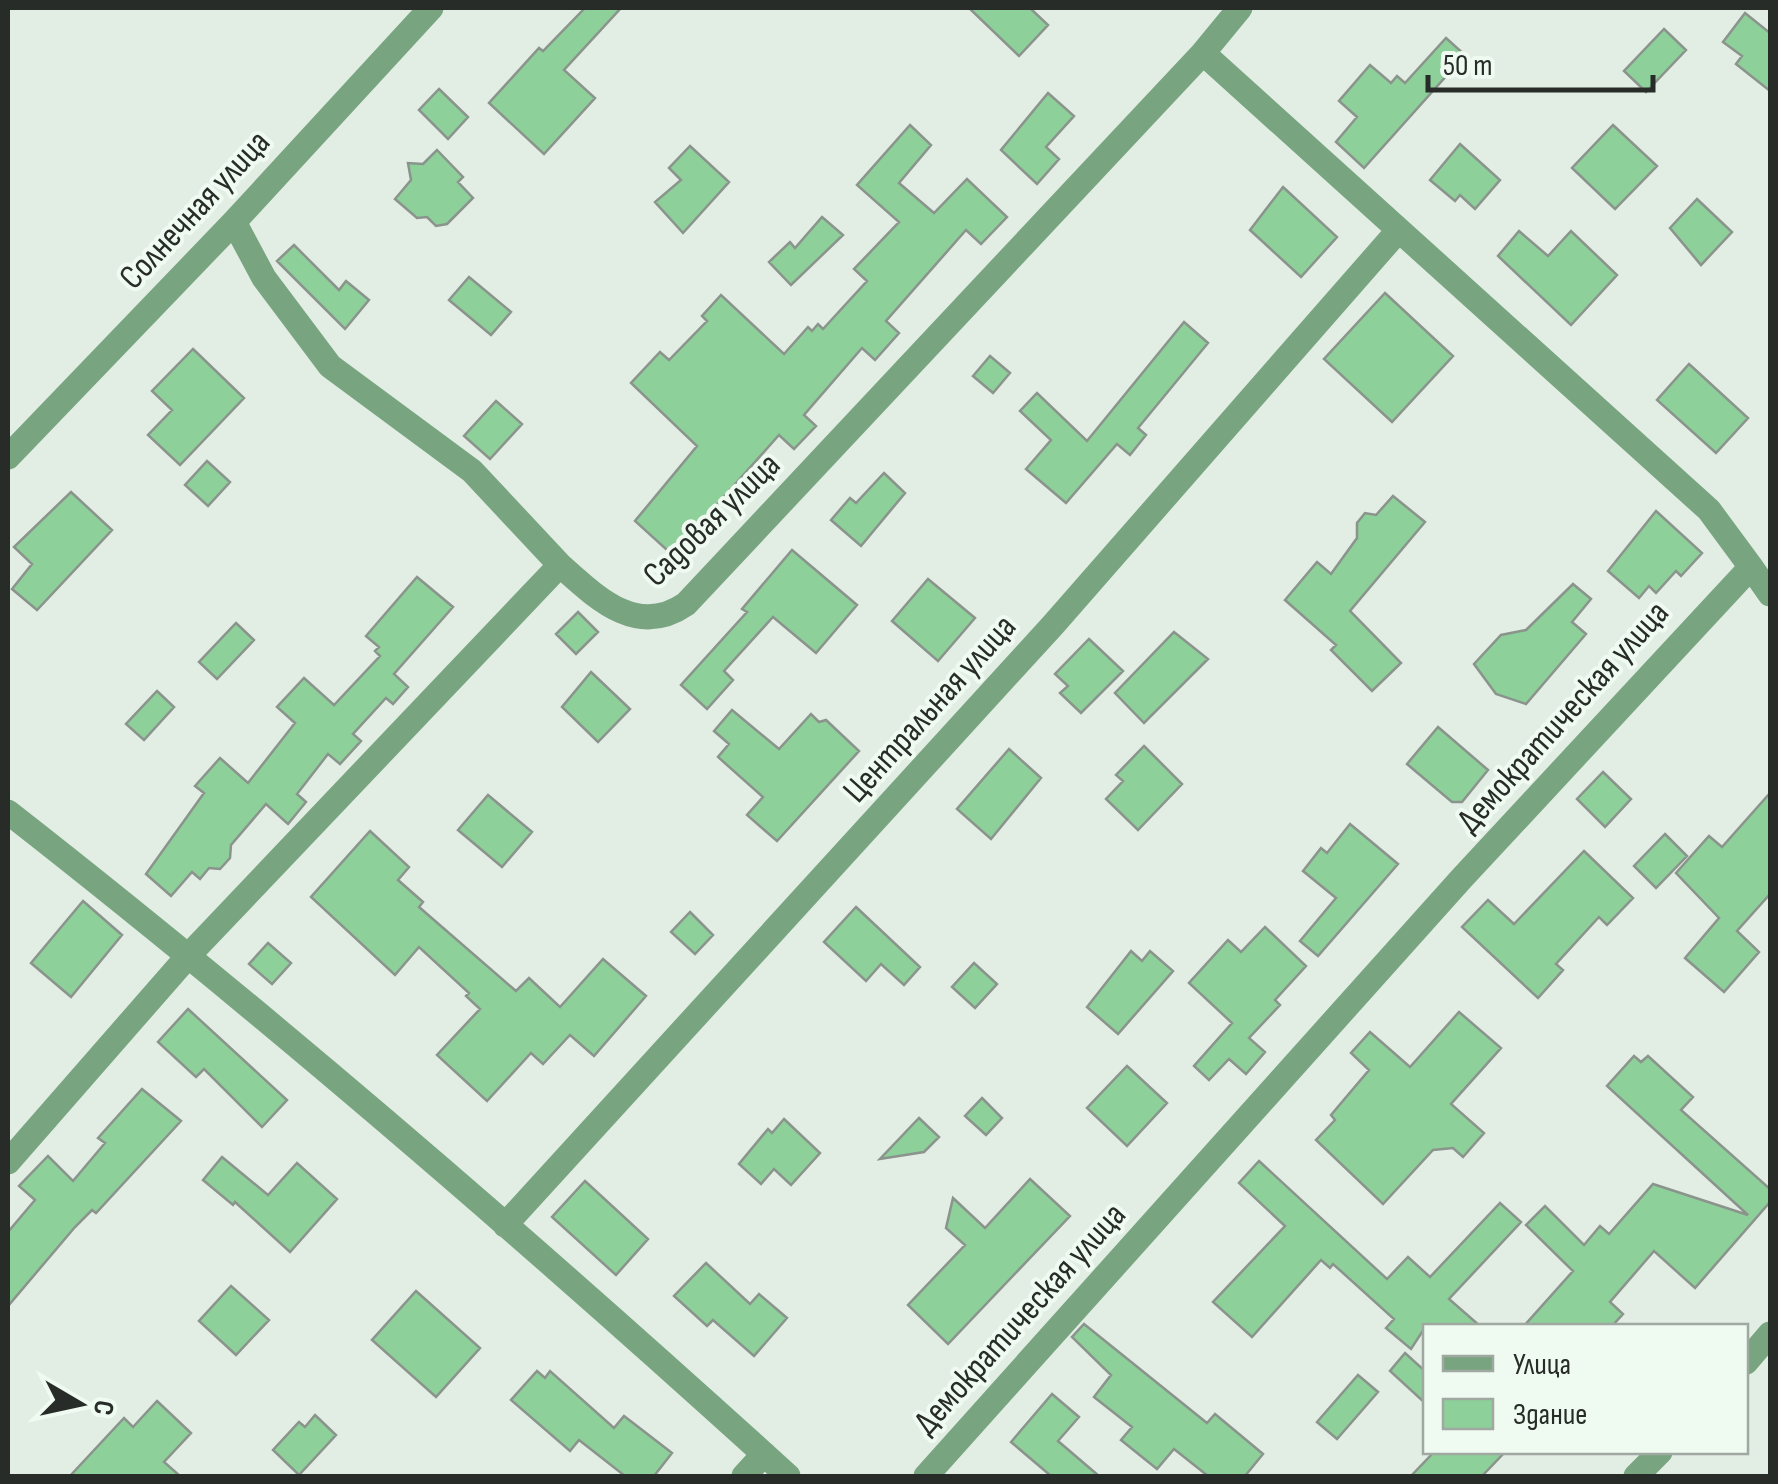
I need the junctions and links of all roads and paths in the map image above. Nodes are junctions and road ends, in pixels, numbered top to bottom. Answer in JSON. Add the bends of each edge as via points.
{"nodes":[{"id":1,"x":430,"y":8,"type":"edge"},
{"id":2,"x":1240,"y":8,"type":"edge"},
{"id":3,"x":1203,"y":53,"type":"junction"},
{"id":4,"x":234,"y":222,"type":"junction"},
{"id":5,"x":1397,"y":232,"type":"junction"},
{"id":6,"x":8,"y":457,"type":"edge"},
{"id":7,"x":560,"y":565,"type":"junction"},
{"id":8,"x":1751,"y":567,"type":"junction"},
{"id":9,"x":1770,"y":594,"type":"edge"},
{"id":10,"x":8,"y":812,"type":"edge"},
{"id":11,"x":189,"y":955,"type":"junction"},
{"id":12,"x":8,"y":1162,"type":"edge"},
{"id":13,"x":506,"y":1226,"type":"junction"},
{"id":14,"x":1770,"y":1334,"type":"edge"},
{"id":15,"x":1748,"y":1360,"type":"edge"},
{"id":16,"x":764,"y":1454,"type":"junction"},
{"id":17,"x":1658,"y":1454,"type":"edge"},
{"id":18,"x":744,"y":1476,"type":"edge"},
{"id":19,"x":788,"y":1476,"type":"edge"},
{"id":20,"x":926,"y":1476,"type":"edge"},
{"id":21,"x":1636,"y":1476,"type":"edge"}],
"edges":[{"from":1,"to":4,"type":"street","name":"Солнечная улица"},
{"from":2,"to":3,"type":"street","name":"Садовая улица"},
{"from":3,"to":5,"type":"street"},
{"from":3,"to":7,"type":"street","name":"Садовая улица","via":[[686,604],[645,620],[612,606]]},
{"from":4,"to":6,"type":"street","name":"Солнечная улица"},
{"from":4,"to":7,"type":"street","via":[[264,278],[330,366],[438,442]]},
{"from":5,"to":8,"type":"street","via":[[1709,510]]},
{"from":5,"to":13,"type":"street","name":"Центральная улица","via":[[1040,639]]},
{"from":7,"to":11,"type":"street"},
{"from":8,"to":9,"type":"street"},
{"from":8,"to":20,"type":"street","name":"Демократическая улица"},
{"from":10,"to":11,"type":"street"},
{"from":11,"to":12,"type":"street"},
{"from":11,"to":13,"type":"street"},
{"from":13,"to":16,"type":"street"},
{"from":14,"to":15,"type":"street"},
{"from":16,"to":18,"type":"street"},
{"from":16,"to":19,"type":"street"},
{"from":17,"to":21,"type":"street"}]}
